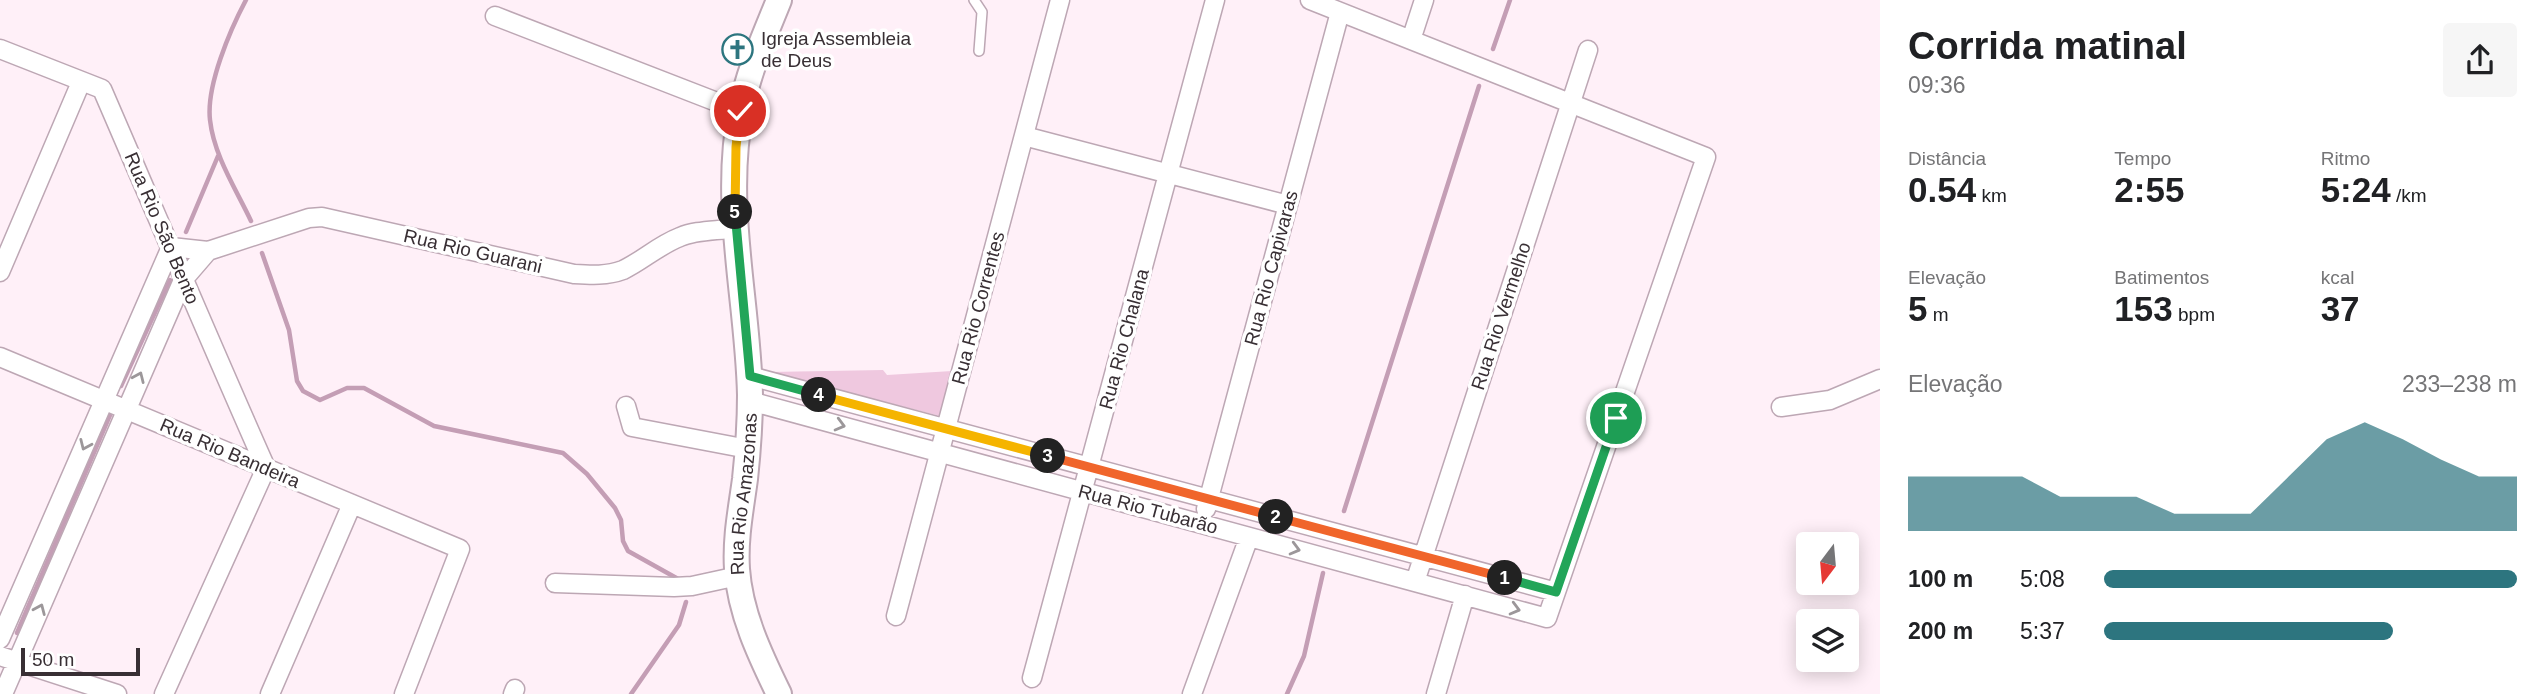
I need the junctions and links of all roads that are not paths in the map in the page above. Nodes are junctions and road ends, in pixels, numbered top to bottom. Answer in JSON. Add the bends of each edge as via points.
{"nodes":[{"id":1,"x":974,"y":0,"type":"edge"},
{"id":2,"x":1060,"y":0,"type":"edge"},
{"id":3,"x":1215,"y":0,"type":"edge"},
{"id":4,"x":1310,"y":0,"type":"edge"},
{"id":5,"x":1424,"y":0,"type":"edge"},
{"id":6,"x":776,"y":1,"type":"edge"},
{"id":7,"x":1339,"y":12,"type":"junction"},
{"id":8,"x":495,"y":16,"type":"dead end"},
{"id":9,"x":1411,"y":40,"type":"junction"},
{"id":10,"x":0,"y":49,"type":"edge"},
{"id":11,"x":1588,"y":50,"type":"dead end"},
{"id":12,"x":979,"y":51,"type":"dead end"},
{"id":13,"x":81,"y":82,"type":"junction"},
{"id":14,"x":1570,"y":103,"type":"junction"},
{"id":15,"x":740,"y":111,"type":"junction"},
{"id":16,"x":1024,"y":136,"type":"junction"},
{"id":17,"x":1168,"y":174,"type":"junction"},
{"id":18,"x":1288,"y":205,"type":"junction"},
{"id":19,"x":734,"y":229,"type":"junction"},
{"id":20,"x":171,"y":247,"type":"junction"},
{"id":21,"x":208,"y":251,"type":"junction"},
{"id":22,"x":0,"y":272,"type":"edge"},
{"id":23,"x":183,"y":280,"type":"junction"},
{"id":24,"x":0,"y":357,"type":"edge"},
{"id":25,"x":750,"y":376,"type":"junction"},
{"id":26,"x":1880,"y":379,"type":"edge"},
{"id":27,"x":104,"y":400,"type":"junction"},
{"id":28,"x":750,"y":401,"type":"junction"},
{"id":29,"x":626,"y":406,"type":"dead end"},
{"id":30,"x":1781,"y":407,"type":"dead end"},
{"id":31,"x":125,"y":409,"type":"junction"},
{"id":32,"x":946,"y":428,"type":"junction"},
{"id":33,"x":748,"y":449,"type":"junction"},
{"id":34,"x":940,"y":453,"type":"junction"},
{"id":35,"x":1089,"y":467,"type":"junction"},
{"id":36,"x":266,"y":468,"type":"junction"},
{"id":37,"x":1083,"y":491,"type":"junction"},
{"id":38,"x":1208,"y":499,"type":"junction"},
{"id":39,"x":352,"y":504,"type":"junction"},
{"id":40,"x":1202,"y":524,"type":"junction"},
{"id":41,"x":1249,"y":537,"type":"junction"},
{"id":42,"x":1423,"y":556,"type":"junction"},
{"id":43,"x":738,"y":576,"type":"junction"},
{"id":44,"x":1415,"y":582,"type":"junction"},
{"id":45,"x":555,"y":583,"type":"dead end"},
{"id":46,"x":1556,"y":592,"type":"junction"},
{"id":47,"x":1465,"y":595,"type":"junction"},
{"id":48,"x":896,"y":616,"type":"dead end"},
{"id":49,"x":0,"y":639,"type":"edge"},
{"id":50,"x":9,"y":659,"type":"edge"},
{"id":51,"x":1032,"y":678,"type":"dead end"},
{"id":52,"x":3,"y":694,"type":"edge"},
{"id":53,"x":117,"y":694,"type":"edge"},
{"id":54,"x":164,"y":694,"type":"edge"},
{"id":55,"x":270,"y":694,"type":"edge"},
{"id":56,"x":404,"y":694,"type":"edge"},
{"id":57,"x":779,"y":694,"type":"edge"},
{"id":58,"x":1192,"y":694,"type":"edge"},
{"id":59,"x":1436,"y":694,"type":"edge"}],
"edges":[{"from":1,"to":12,"type":"lane","via":[[982,12]]},
{"from":2,"to":16,"type":"street","name":"Rua Rio Correntes"},
{"from":3,"to":17,"type":"street","name":"Rua Rio Chalana"},
{"from":4,"to":7,"type":"street"},
{"from":5,"to":9,"type":"street"},
{"from":6,"to":15,"type":"street","name":"Rua Rio Amazonas"},
{"from":7,"to":9,"type":"street"},
{"from":7,"to":18,"type":"street","name":"Rua Rio Capivaras"},
{"from":8,"to":15,"type":"street"},
{"from":9,"to":14,"type":"street"},
{"from":10,"to":13,"type":"street","name":"Rua Rio São Bento"},
{"from":11,"to":14,"type":"street","name":"Rua Rio Vermelho"},
{"from":13,"to":20,"type":"street","name":"Rua Rio São Bento","via":[[102,89]]},
{"from":13,"to":22,"type":"street"},
{"from":14,"to":42,"type":"street","name":"Rua Rio Vermelho"},
{"from":14,"to":46,"type":"street","via":[[1706,158]]},
{"from":15,"to":19,"type":"street","name":"Rua Rio Amazonas"},
{"from":16,"to":17,"type":"street"},
{"from":16,"to":32,"type":"street","name":"Rua Rio Correntes"},
{"from":17,"to":18,"type":"street"},
{"from":17,"to":35,"type":"street","name":"Rua Rio Chalana"},
{"from":18,"to":38,"type":"street","name":"Rua Rio Capivaras"},
{"from":19,"to":21,"type":"street","name":"Rua Rio Guarani","via":[[684,235],[625,269],[594,275],[322,217]]},
{"from":19,"to":25,"type":"street","name":"Rua Rio Amazonas"},
{"from":20,"to":21,"type":"street","name":"Rua Rio Guarani"},
{"from":20,"to":23,"type":"street","name":"Rua Rio São Bento"},
{"from":20,"to":27,"type":"street"},
{"from":21,"to":23,"type":"street"},
{"from":31,"to":23,"type":"street","one_way":true},
{"from":23,"to":36,"type":"street","name":"Rua Rio São Bento"},
{"from":24,"to":27,"type":"street","name":"Rua Rio Bandeira"},
{"from":25,"to":28,"type":"street","name":"Rua Rio Amazonas"},
{"from":25,"to":32,"type":"street","name":"Rua Rio Tubarão"},
{"from":26,"to":30,"type":"street","via":[[1830,400]]},
{"from":27,"to":31,"type":"street","name":"Rua Rio Bandeira"},
{"from":27,"to":49,"type":"street","one_way":true},
{"from":28,"to":33,"type":"street","name":"Rua Rio Amazonas"},
{"from":28,"to":34,"type":"street","name":"Rua Rio Tubarão","one_way":true},
{"from":29,"to":33,"type":"street","via":[[632,428]]},
{"from":31,"to":36,"type":"street","name":"Rua Rio Bandeira"},
{"from":50,"to":31,"type":"street","one_way":true},
{"from":32,"to":34,"type":"street","name":"Rua Rio Correntes"},
{"from":32,"to":35,"type":"street","name":"Rua Rio Tubarão"},
{"from":33,"to":43,"type":"street","name":"Rua Rio Amazonas","via":[[737,535]]},
{"from":34,"to":37,"type":"street","name":"Rua Rio Tubarão"},
{"from":34,"to":48,"type":"street","name":"Rua Rio Correntes"},
{"from":35,"to":37,"type":"street","name":"Rua Rio Chalana"},
{"from":35,"to":38,"type":"street","name":"Rua Rio Tubarão"},
{"from":36,"to":39,"type":"street","name":"Rua Rio Bandeira"},
{"from":36,"to":54,"type":"street"},
{"from":37,"to":40,"type":"street","name":"Rua Rio Tubarão"},
{"from":37,"to":51,"type":"street","name":"Rua Rio Chalana"},
{"from":38,"to":40,"type":"street","name":"Rua Rio Capivaras"},
{"from":38,"to":42,"type":"street","name":"Rua Rio Tubarão"},
{"from":39,"to":55,"type":"street"},
{"from":39,"to":56,"type":"street","name":"Rua Rio Bandeira","via":[[460,549]]},
{"from":40,"to":41,"type":"street","name":"Rua Rio Tubarão"},
{"from":41,"to":44,"type":"street","name":"Rua Rio Tubarão","one_way":true},
{"from":41,"to":58,"type":"street"},
{"from":42,"to":44,"type":"street","name":"Rua Rio Vermelho"},
{"from":42,"to":46,"type":"street","name":"Rua Rio Tubarão"},
{"from":43,"to":45,"type":"street","via":[[692,586]]},
{"from":43,"to":57,"type":"street","name":"Rua Rio Amazonas","via":[[750,628]]},
{"from":44,"to":47,"type":"street","name":"Rua Rio Tubarão"},
{"from":47,"to":46,"type":"street","name":"Rua Rio Tubarão","one_way":true,"via":[[1547,618]]},
{"from":47,"to":59,"type":"street"},
{"from":50,"to":52,"type":"street"},
{"from":50,"to":53,"type":"street"}]}
